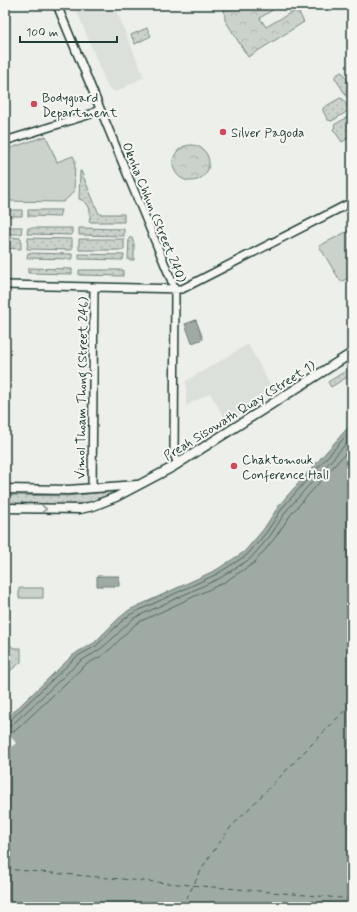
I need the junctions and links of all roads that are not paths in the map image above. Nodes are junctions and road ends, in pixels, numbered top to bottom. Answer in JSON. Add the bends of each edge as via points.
{"nodes":[{"id":1,"x":57,"y":5,"type":"edge"},
{"id":2,"x":100,"y":109,"type":"junction"},
{"id":3,"x":5,"y":141,"type":"edge"},
{"id":4,"x":352,"y":202,"type":"edge"},
{"id":5,"x":5,"y":285,"type":"edge"},
{"id":6,"x":94,"y":287,"type":"junction"},
{"id":7,"x":175,"y":289,"type":"junction"},
{"id":8,"x":352,"y":353,"type":"edge"},
{"id":9,"x":178,"y":464,"type":"junction"},
{"id":10,"x":138,"y":485,"type":"junction"},
{"id":11,"x":114,"y":486,"type":"junction"},
{"id":12,"x":92,"y":488,"type":"junction"},
{"id":13,"x":5,"y":489,"type":"edge"},
{"id":14,"x":116,"y":497,"type":"junction"},
{"id":15,"x":5,"y":508,"type":"edge"}],
"edges":[{"from":1,"to":2,"type":"street","name":"Oknha Chhun (Street 240)"},
{"from":2,"to":3,"type":"street"},
{"from":2,"to":7,"type":"street","name":"Oknha Chhun (Street 240)"},
{"from":4,"to":7,"type":"street","via":[[182,289]]},
{"from":5,"to":6,"type":"street"},
{"from":6,"to":7,"type":"street"},
{"from":6,"to":12,"type":"street","name":"Vimol Thoam Thong (Street 246)"},
{"from":7,"to":9,"type":"street","name":"Oknha Chhun (Street 240)","via":[[174,454]]},
{"from":8,"to":9,"type":"main road","name":"Preah Sisowath Quay (Street 1)"},
{"from":9,"to":10,"type":"main road","name":"Preah Sisowath Quay (Street 1)"},
{"from":10,"to":11,"type":"main road","name":"Preah Sisowath Quay (Street 1)"},
{"from":10,"to":14,"type":"main road","name":"Preah Sisowath Quay (Street 1)"},
{"from":11,"to":12,"type":"main road","name":"Preah Sisowath Quay (Street 1)"},
{"from":11,"to":14,"type":"main road","via":[[120,493]]},
{"from":12,"to":13,"type":"main road","name":"Preah Sisowath Quay (Street 1)"},
{"from":15,"to":14,"type":"main road","name":"Preah Sisowath Quay (Street 1)","one_way":true,"via":[[80,509]]}]}
